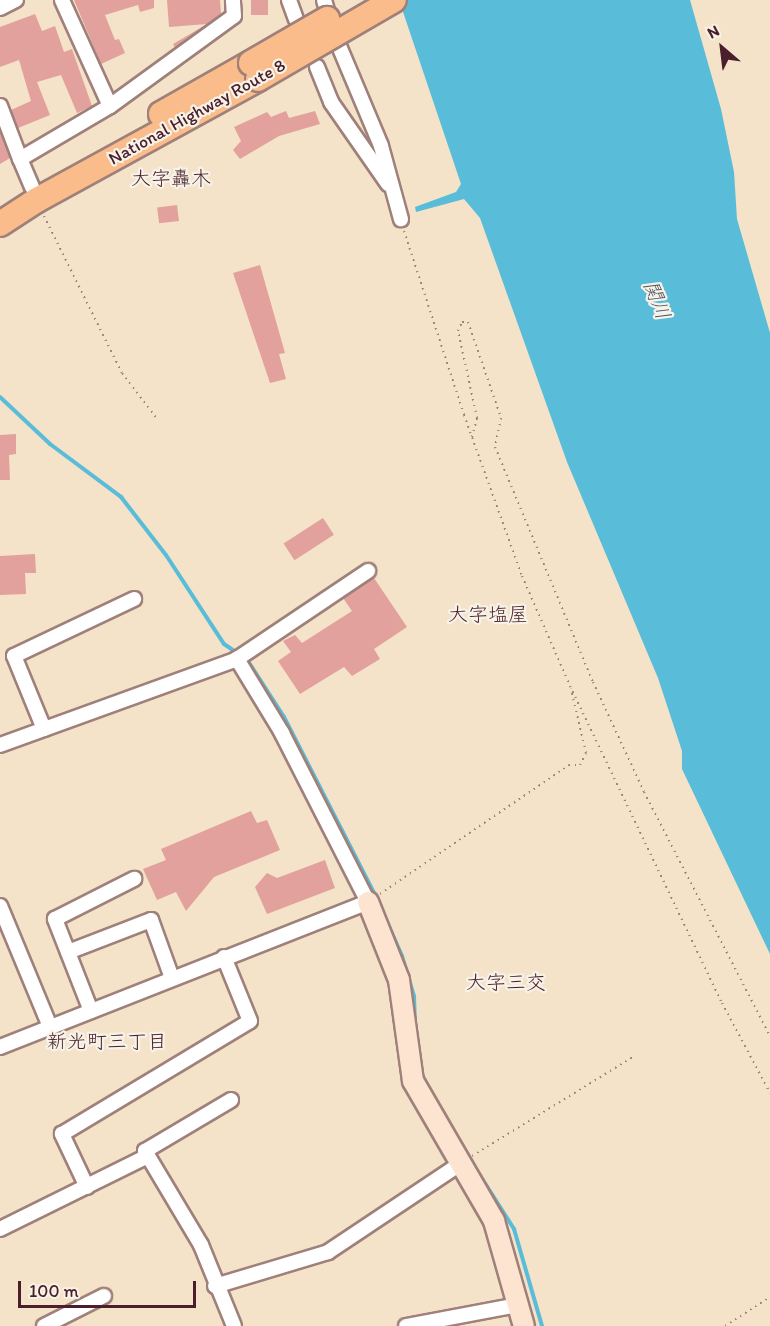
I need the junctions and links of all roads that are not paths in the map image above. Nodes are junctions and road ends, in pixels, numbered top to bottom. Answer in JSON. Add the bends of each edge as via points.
{"nodes":[{"id":1,"x":16,"y":0,"type":"edge"},
{"id":2,"x":62,"y":0,"type":"edge"},
{"id":3,"x":233,"y":0,"type":"edge"},
{"id":4,"x":289,"y":0,"type":"edge"},
{"id":5,"x":360,"y":0,"type":"edge"},
{"id":6,"x":394,"y":0,"type":"edge"},
{"id":7,"x":0,"y":8,"type":"edge"},
{"id":8,"x":329,"y":17,"type":"edge"},
{"id":9,"x":296,"y":19,"type":"dead end"},
{"id":10,"x":317,"y":67,"type":"dead end"},
{"id":11,"x":0,"y":106,"type":"edge"},
{"id":12,"x":110,"y":106,"type":"junction"},
{"id":13,"x":20,"y":159,"type":"junction"},
{"id":14,"x":35,"y":193,"type":"junction"},
{"id":15,"x":0,"y":206,"type":"edge"},
{"id":16,"x":0,"y":224,"type":"edge"},
{"id":17,"x":368,"y":571,"type":"dead end"},
{"id":18,"x":134,"y":599,"type":"dead end"},
{"id":19,"x":237,"y":659,"type":"junction"},
{"id":20,"x":44,"y":729,"type":"junction"},
{"id":21,"x":0,"y":745,"type":"edge"},
{"id":22,"x":134,"y":879,"type":"dead end"},
{"id":23,"x":368,"y":902,"type":"junction"},
{"id":24,"x":0,"y":906,"type":"edge"},
{"id":25,"x":68,"y":952,"type":"junction"},
{"id":26,"x":224,"y":957,"type":"junction"},
{"id":27,"x":172,"y":978,"type":"junction"},
{"id":28,"x":91,"y":1011,"type":"junction"},
{"id":29,"x":50,"y":1027,"type":"junction"},
{"id":30,"x":0,"y":1047,"type":"edge"},
{"id":31,"x":231,"y":1100,"type":"dead end"},
{"id":32,"x":148,"y":1156,"type":"junction"},
{"id":33,"x":460,"y":1164,"type":"junction"},
{"id":34,"x":87,"y":1187,"type":"junction"},
{"id":35,"x":0,"y":1229,"type":"edge"},
{"id":36,"x":215,"y":1286,"type":"junction"},
{"id":37,"x":104,"y":1296,"type":"dead end"},
{"id":38,"x":518,"y":1305,"type":"junction"},
{"id":39,"x":44,"y":1326,"type":"edge"},
{"id":40,"x":234,"y":1326,"type":"edge"},
{"id":41,"x":406,"y":1326,"type":"edge"},
{"id":42,"x":524,"y":1326,"type":"edge"}],
"edges":[{"from":1,"to":7,"type":"street"},
{"from":2,"to":12,"type":"street"},
{"from":3,"to":12,"type":"street","via":[[234,16]]},
{"from":4,"to":9,"type":"street"},
{"from":5,"to":8,"type":"highway","name":"National Highway Route 8"},
{"from":6,"to":8,"type":"highway","name":"National Highway Route 8","bridge":true},
{"from":8,"to":10,"type":"street","via":[[381,146],[401,219],[389,185],[331,102]]},
{"from":8,"to":14,"type":"highway","name":"National Highway Route 8","bridge":true,"via":[[254,71]]},
{"from":11,"to":13,"type":"street"},
{"from":12,"to":13,"type":"street"},
{"from":13,"to":14,"type":"street"},
{"from":14,"to":15,"type":"highway","name":"National Highway Route 8"},
{"from":14,"to":16,"type":"highway","name":"National Highway Route 8"},
{"from":17,"to":19,"type":"street"},
{"from":18,"to":20,"type":"street","via":[[14,656]]},
{"from":19,"to":20,"type":"street"},
{"from":19,"to":23,"type":"street","via":[[282,733]]},
{"from":20,"to":21,"type":"street"},
{"from":22,"to":25,"type":"street","via":[[55,919]]},
{"from":23,"to":26,"type":"street"},
{"from":23,"to":33,"type":"street","via":[[399,980],[412,1081]]},
{"from":24,"to":29,"type":"street"},
{"from":25,"to":27,"type":"street","via":[[151,920]]},
{"from":25,"to":28,"type":"street"},
{"from":26,"to":27,"type":"street"},
{"from":26,"to":34,"type":"street","via":[[250,1021],[62,1134]]},
{"from":27,"to":28,"type":"street"},
{"from":28,"to":29,"type":"street"},
{"from":29,"to":30,"type":"street"},
{"from":31,"to":32,"type":"street","via":[[145,1151]]},
{"from":32,"to":34,"type":"street"},
{"from":32,"to":36,"type":"street","via":[[201,1245]]},
{"from":33,"to":36,"type":"street","via":[[328,1252]]},
{"from":33,"to":38,"type":"street","via":[[495,1221]]},
{"from":34,"to":35,"type":"street"},
{"from":36,"to":40,"type":"street"},
{"from":37,"to":39,"type":"street"},
{"from":38,"to":41,"type":"street"},
{"from":38,"to":42,"type":"street"}]}
